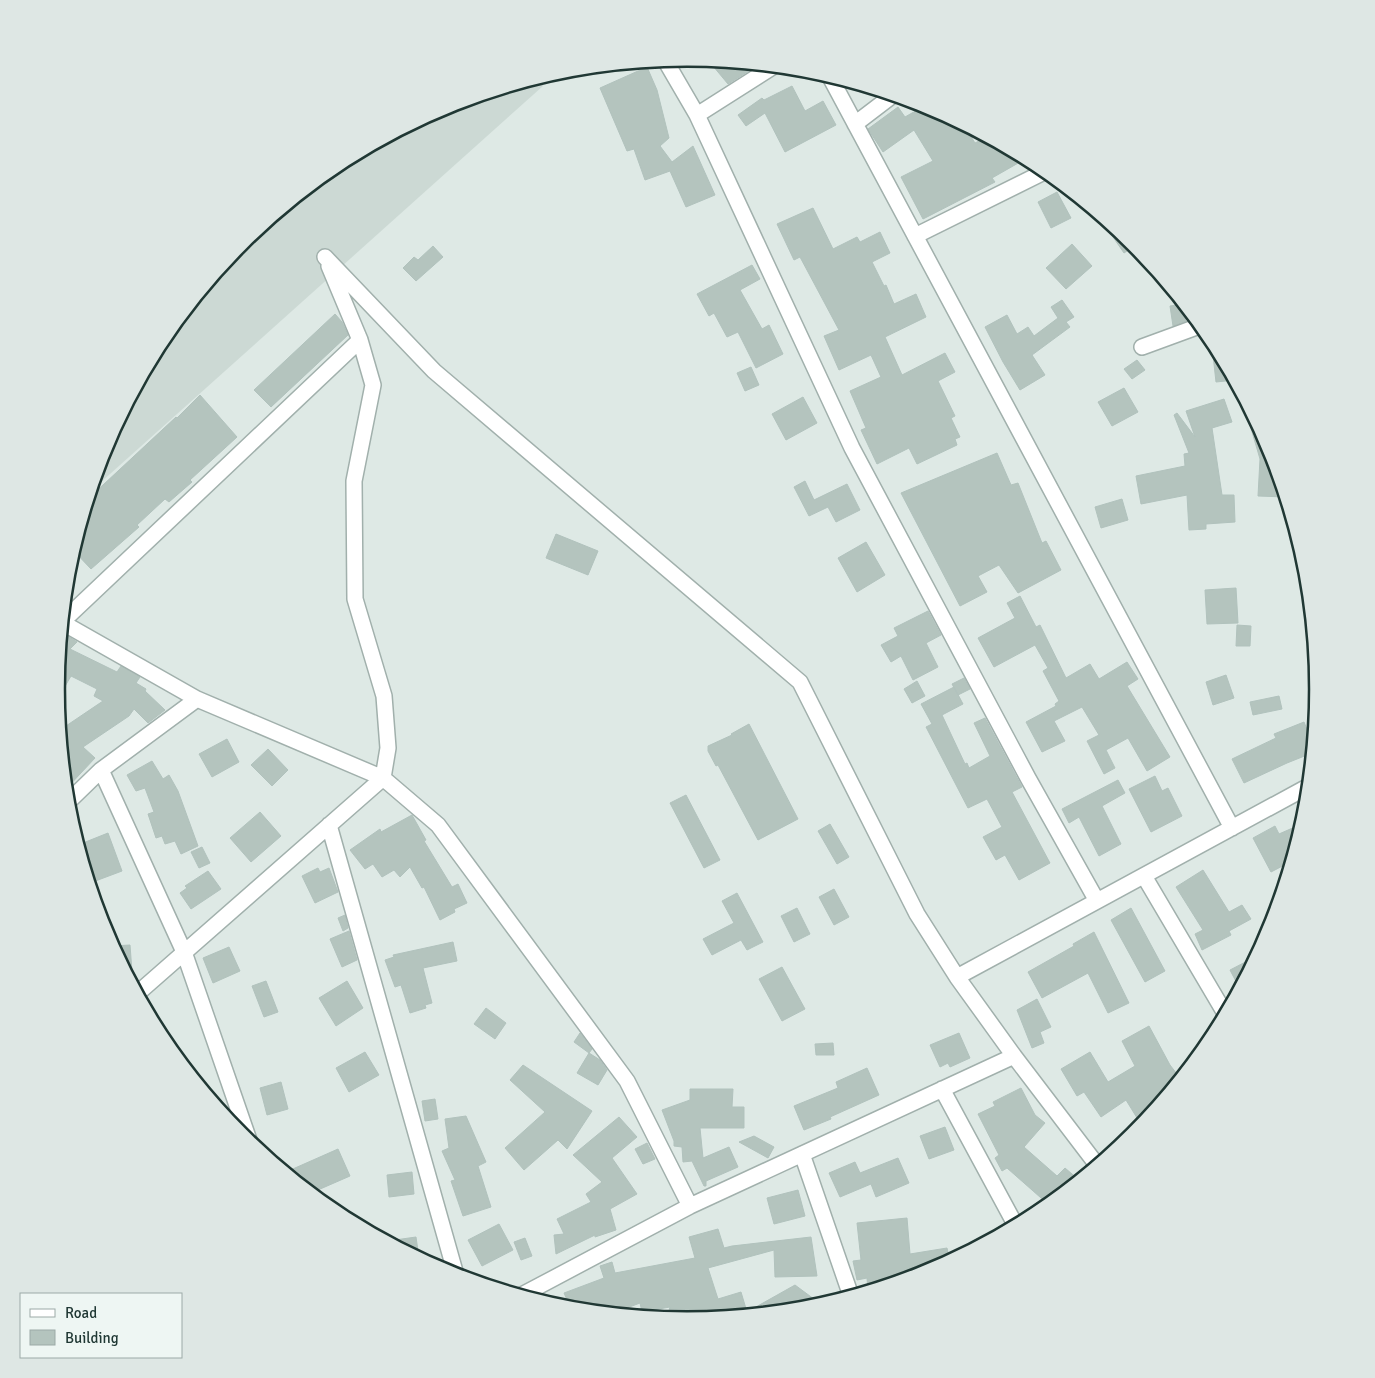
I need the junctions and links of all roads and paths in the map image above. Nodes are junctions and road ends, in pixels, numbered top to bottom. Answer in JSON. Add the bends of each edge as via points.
{"nodes":[{"id":1,"x":669,"y":67,"type":"edge"},
{"id":2,"x":765,"y":72,"type":"edge"},
{"id":3,"x":833,"y":84,"type":"edge"},
{"id":4,"x":887,"y":100,"type":"edge"},
{"id":5,"x":697,"y":114,"type":"junction"},
{"id":6,"x":855,"y":124,"type":"junction"},
{"id":7,"x":1038,"y":175,"type":"edge"},
{"id":8,"x":915,"y":236,"type":"junction"},
{"id":9,"x":1194,"y":328,"type":"edge"},
{"id":10,"x":360,"y":340,"type":"junction"},
{"id":11,"x":1142,"y":347,"type":"dead end"},
{"id":12,"x":69,"y":616,"type":"edge"},
{"id":13,"x":68,"y":625,"type":"edge"},
{"id":14,"x":197,"y":698,"type":"junction"},
{"id":15,"x":101,"y":770,"type":"junction"},
{"id":16,"x":383,"y":778,"type":"junction"},
{"id":17,"x":1301,"y":790,"type":"edge"},
{"id":18,"x":75,"y":796,"type":"edge"},
{"id":19,"x":329,"y":825,"type":"junction"},
{"id":20,"x":1232,"y":828,"type":"junction"},
{"id":21,"x":1144,"y":876,"type":"junction"},
{"id":22,"x":1097,"y":901,"type":"junction"},
{"id":23,"x":184,"y":952,"type":"junction"},
{"id":24,"x":957,"y":977,"type":"junction"},
{"id":25,"x":142,"y":989,"type":"edge"},
{"id":26,"x":1222,"y":1008,"type":"edge"},
{"id":27,"x":1014,"y":1056,"type":"junction"},
{"id":28,"x":942,"y":1089,"type":"junction"},
{"id":29,"x":244,"y":1126,"type":"edge"},
{"id":30,"x":802,"y":1154,"type":"junction"},
{"id":31,"x":1094,"y":1161,"type":"edge"},
{"id":32,"x":690,"y":1206,"type":"junction"},
{"id":33,"x":1013,"y":1220,"type":"edge"},
{"id":34,"x":453,"y":1266,"type":"edge"},
{"id":35,"x":849,"y":1290,"type":"edge"},
{"id":36,"x":530,"y":1291,"type":"edge"}],
"edges":[{"from":1,"to":5,"type":"street"},
{"from":2,"to":5,"type":"street"},
{"from":3,"to":6,"type":"street"},
{"from":4,"to":6,"type":"street"},
{"from":5,"to":22,"type":"street","via":[[852,448]]},
{"from":6,"to":8,"type":"street"},
{"from":7,"to":8,"type":"street"},
{"from":8,"to":20,"type":"street"},
{"from":9,"to":11,"type":"street"},
{"from":10,"to":12,"type":"street"},
{"from":10,"to":16,"type":"street","via":[[373,385],[354,481],[355,598],[384,696],[388,748]]},
{"from":10,"to":24,"type":"street","via":[[325,257],[434,371],[800,682],[917,914]]},
{"from":13,"to":14,"type":"street"},
{"from":14,"to":15,"type":"street"},
{"from":14,"to":16,"type":"street"},
{"from":15,"to":18,"type":"street"},
{"from":15,"to":23,"type":"street"},
{"from":16,"to":19,"type":"street"},
{"from":16,"to":32,"type":"street","via":[[438,825],[628,1081]]},
{"from":17,"to":20,"type":"street"},
{"from":19,"to":23,"type":"street"},
{"from":19,"to":34,"type":"street"},
{"from":20,"to":21,"type":"street"},
{"from":21,"to":22,"type":"street"},
{"from":21,"to":26,"type":"street"},
{"from":22,"to":24,"type":"street"},
{"from":23,"to":25,"type":"street"},
{"from":23,"to":29,"type":"street"},
{"from":24,"to":27,"type":"street"},
{"from":27,"to":28,"type":"street"},
{"from":27,"to":31,"type":"street"},
{"from":28,"to":30,"type":"street"},
{"from":28,"to":33,"type":"street"},
{"from":30,"to":32,"type":"street"},
{"from":30,"to":35,"type":"street"},
{"from":32,"to":36,"type":"street"}]}
